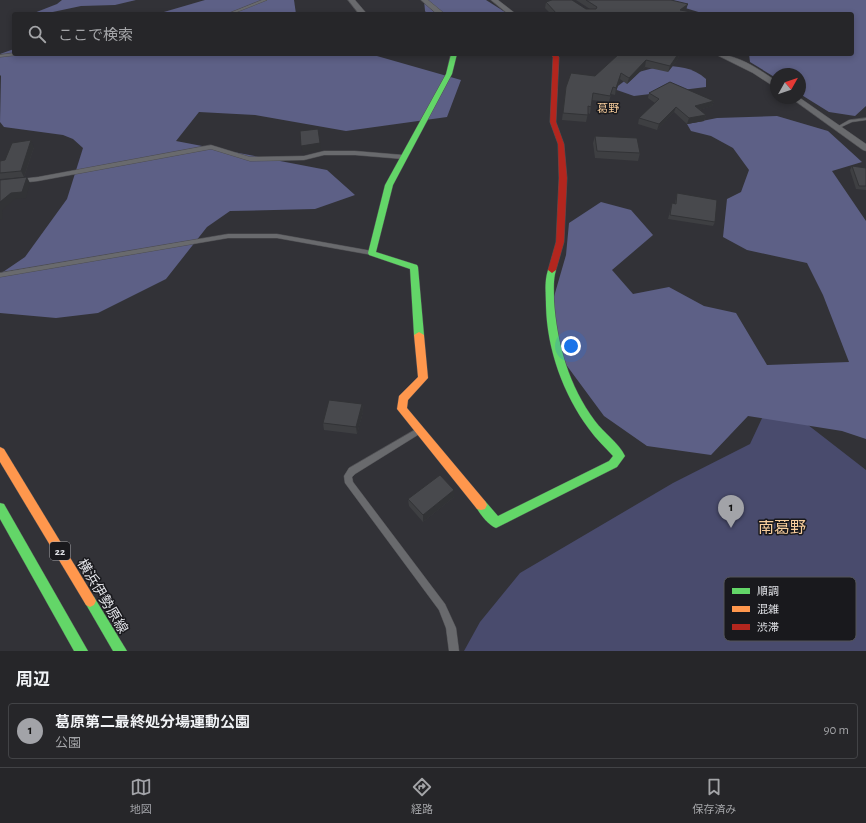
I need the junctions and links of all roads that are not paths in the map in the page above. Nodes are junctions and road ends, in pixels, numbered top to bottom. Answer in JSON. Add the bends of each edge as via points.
{"nodes":[{"id":1,"x":265,"y":0,"type":"edge"},
{"id":2,"x":351,"y":0,"type":"edge"},
{"id":3,"x":424,"y":0,"type":"edge"},
{"id":4,"x":494,"y":0,"type":"edge"},
{"id":5,"x":234,"y":12,"type":"edge"},
{"id":6,"x":361,"y":12,"type":"edge"},
{"id":7,"x":439,"y":12,"type":"edge"},
{"id":8,"x":509,"y":12,"type":"edge"},
{"id":9,"x":12,"y":55,"type":"edge"},
{"id":10,"x":0,"y":56,"type":"edge"},
{"id":11,"x":454,"y":56,"type":"edge"},
{"id":12,"x":555,"y":56,"type":"edge"},
{"id":13,"x":724,"y":56,"type":"edge"},
{"id":14,"x":770,"y":81,"type":"edge"},
{"id":15,"x":803,"y":104,"type":"edge"},
{"id":16,"x":866,"y":119,"type":"edge"},
{"id":17,"x":837,"y":128,"type":"junction"},
{"id":18,"x":866,"y":148,"type":"edge"},
{"id":19,"x":403,"y":157,"type":"junction"},
{"id":20,"x":15,"y":181,"type":"edge"},
{"id":21,"x":372,"y":253,"type":"junction"},
{"id":22,"x":0,"y":275,"type":"edge"},
{"id":23,"x":420,"y":430,"type":"junction"},
{"id":24,"x":0,"y":452,"type":"edge"},
{"id":25,"x":0,"y":508,"type":"edge"},
{"id":26,"x":81,"y":651,"type":"edge"},
{"id":27,"x":120,"y":651,"type":"edge"},
{"id":28,"x":454,"y":651,"type":"edge"}],
"edges":[{"from":1,"to":5,"type":"lane"},
{"from":2,"to":6,"type":"street"},
{"from":3,"to":7,"type":"street"},
{"from":4,"to":8,"type":"street"},
{"from":9,"to":10,"type":"lane"},
{"from":11,"to":19,"type":"street","via":[[449,74]]},
{"from":12,"to":23,"type":"street","via":[[553,122],[561,144],[563,178],[560,242],[550,277],[550,319],[558,358],[577,400],[592,425],[620,456],[613,464],[496,523]]},
{"from":13,"to":14,"type":"street"},
{"from":15,"to":17,"type":"street"},
{"from":16,"to":17,"type":"lane","via":[[851,121]]},
{"from":17,"to":18,"type":"street"},
{"from":19,"to":20,"type":"lane","via":[[324,153],[304,158],[250,159],[212,147]]},
{"from":19,"to":21,"type":"street","via":[[389,185]]},
{"from":21,"to":22,"type":"lane","via":[[277,236],[228,236]]},
{"from":21,"to":23,"type":"street","via":[[414,267],[423,378],[403,399],[402,409]]},
{"from":23,"to":28,"type":"lane","via":[[352,471],[348,476],[349,483],[442,607],[450,620]]},
{"from":24,"to":27,"type":"street","name":"横浜伊勢原線","number":"22"},
{"from":25,"to":26,"type":"street","number":"22"}]}
